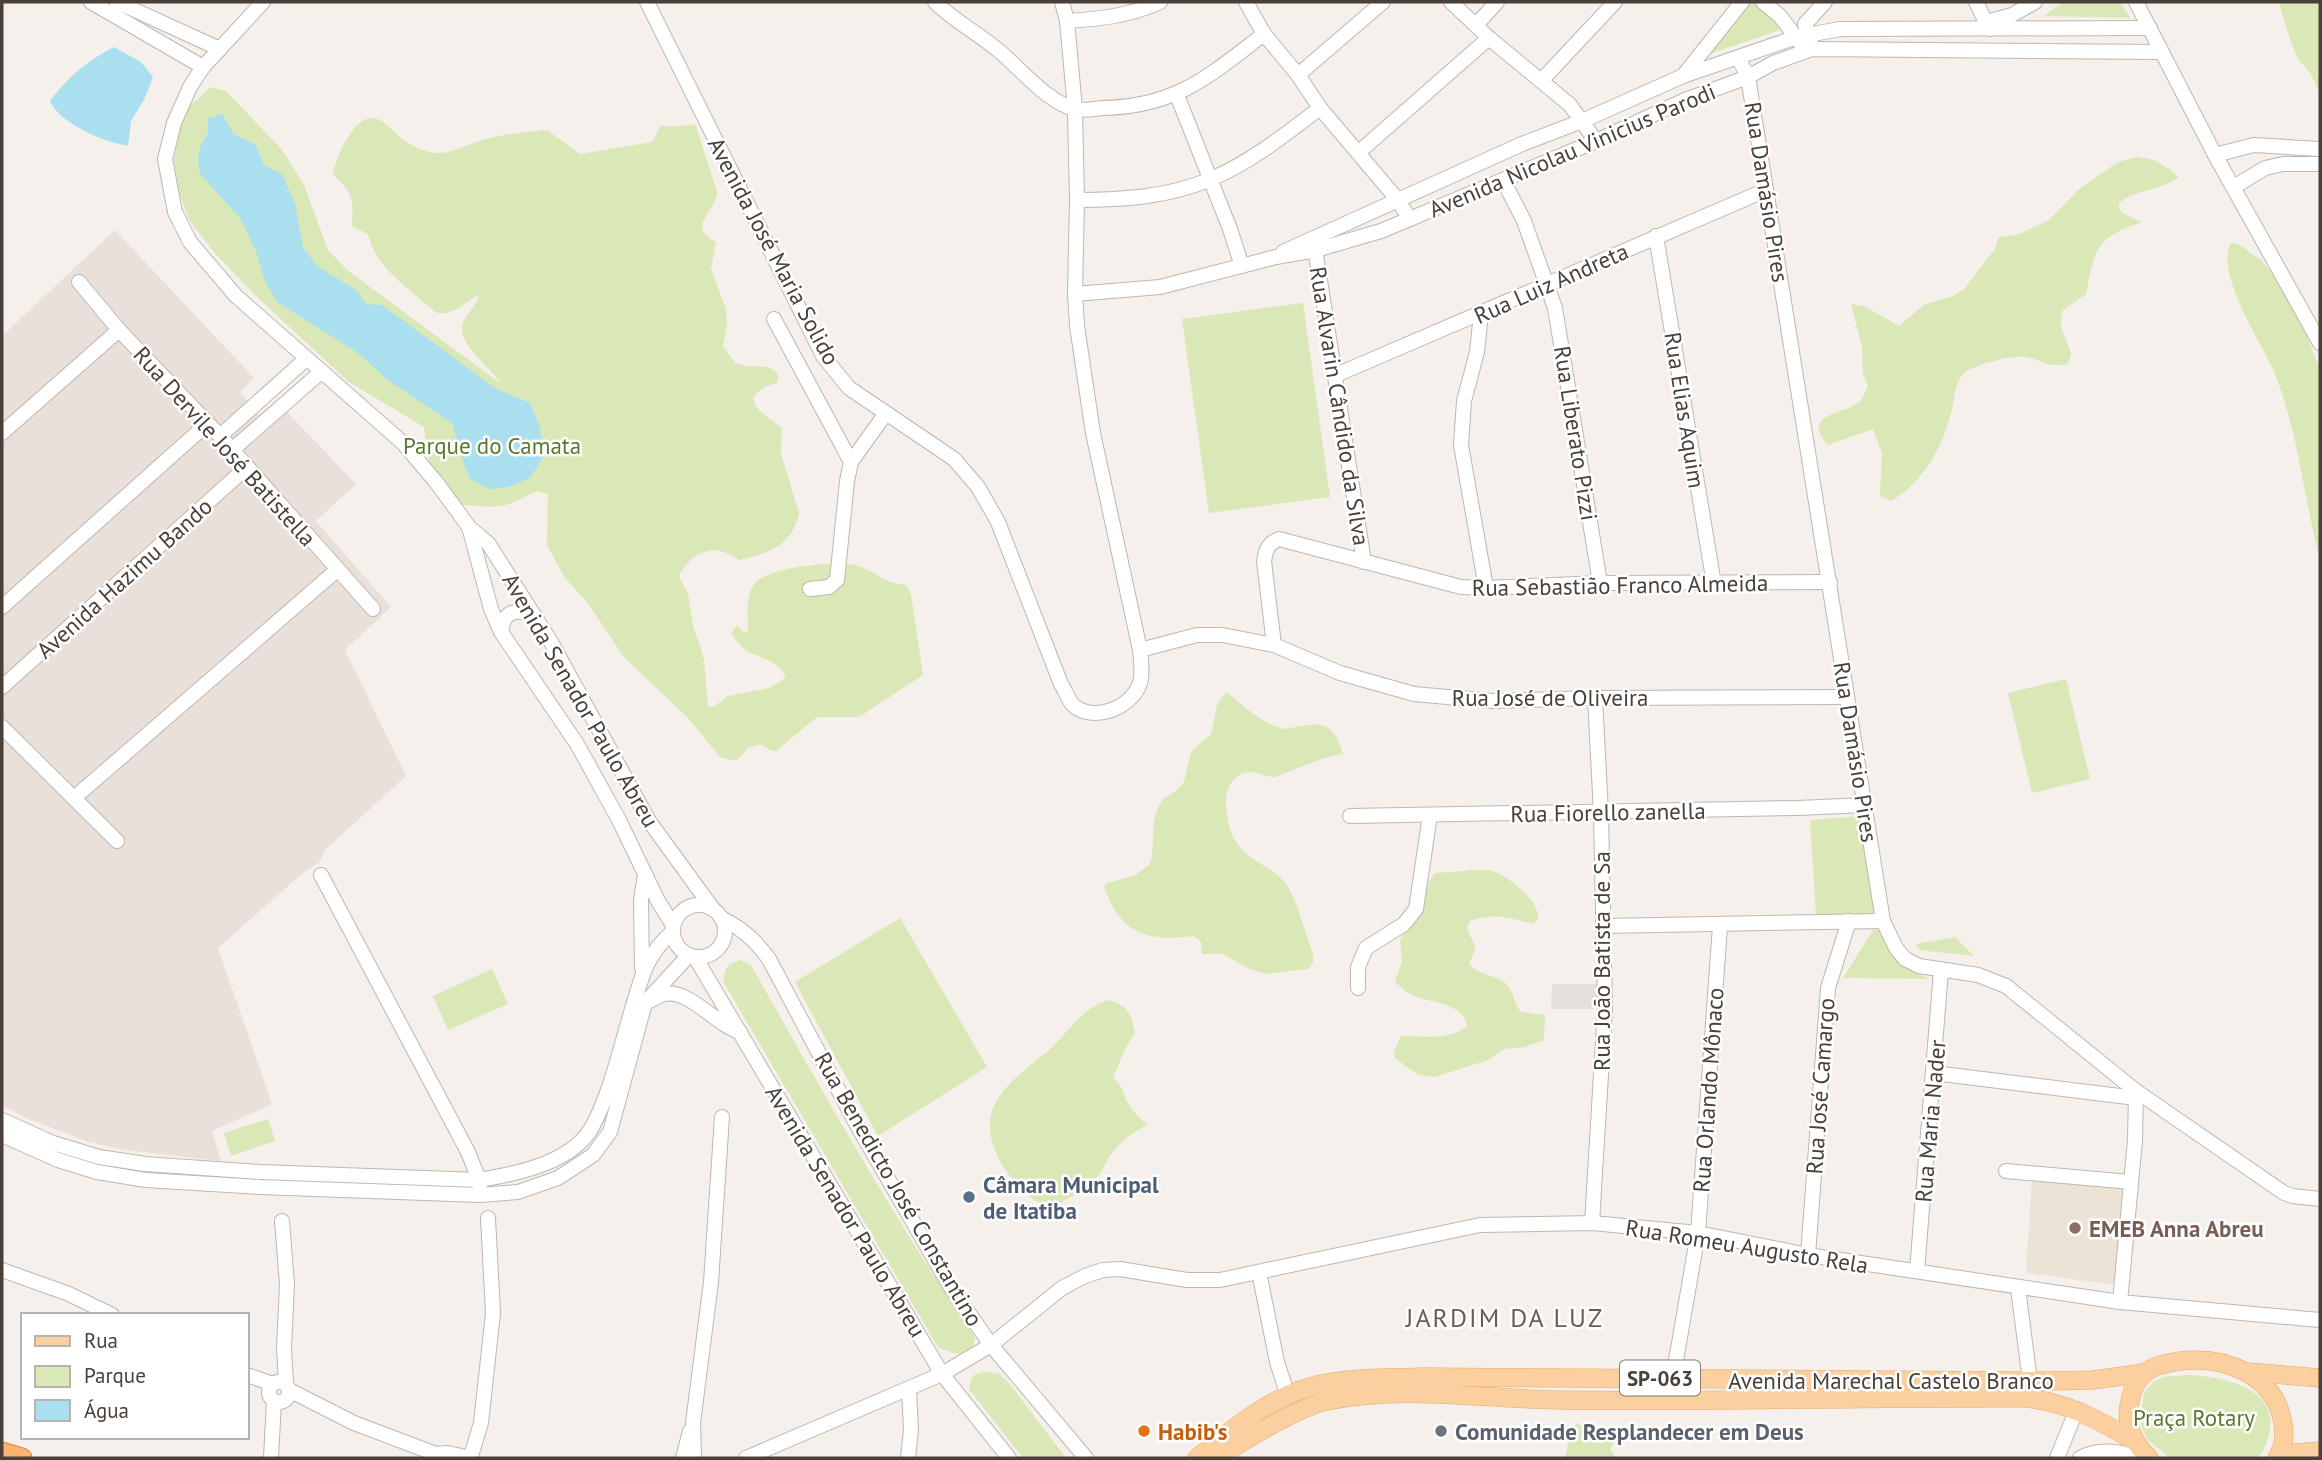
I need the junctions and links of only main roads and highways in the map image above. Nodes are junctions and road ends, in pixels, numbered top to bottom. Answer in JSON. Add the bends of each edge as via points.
{"nodes":[{"id":1,"x":2248,"y":1372,"type":"junction"},
{"id":2,"x":2144,"y":1373,"type":"junction"},
{"id":3,"x":2320,"y":1378,"type":"edge"},
{"id":4,"x":2320,"y":1439,"type":"edge"},
{"id":5,"x":2134,"y":1441,"type":"junction"},
{"id":6,"x":2300,"y":1451,"type":"junction"},
{"id":7,"x":2320,"y":1451,"type":"edge"},
{"id":8,"x":2,"y":1452,"type":"edge"},
{"id":9,"x":2278,"y":1456,"type":"edge"},
{"id":10,"x":22,"y":1458,"type":"edge"},
{"id":11,"x":1197,"y":1458,"type":"edge"},
{"id":12,"x":1219,"y":1458,"type":"edge"},
{"id":13,"x":2149,"y":1458,"type":"edge"}],
"edges":[{"from":1,"to":2,"type":"main road","number":"SP-063","via":[[2237,1366],[2187,1360]]},
{"from":1,"to":3,"type":"main road"},
{"from":1,"to":9,"type":"main road","number":"SP-063","via":[[2274,1397],[2281,1413],[2284,1441]]},
{"from":2,"to":5,"type":"main road","via":[[2129,1406]]},
{"from":2,"to":11,"type":"main road","name":"Avenida Marechal Castelo Branco","number":"SP-063","via":[[2030,1381],[1352,1380],[1308,1387],[1289,1396],[1245,1420]]},
{"from":4,"to":6,"type":"main road"},
{"from":5,"to":12,"type":"main road","name":"Avenida Marechal Castelo Branco","number":"SP-063","via":[[2077,1409],[2025,1398],[1559,1400],[1396,1394],[1322,1402]]},
{"from":5,"to":13,"type":"main road","number":"SP-063"},
{"from":6,"to":7,"type":"main road"},
{"from":6,"to":9,"type":"main road"},
{"from":8,"to":10,"type":"highway"}]}
